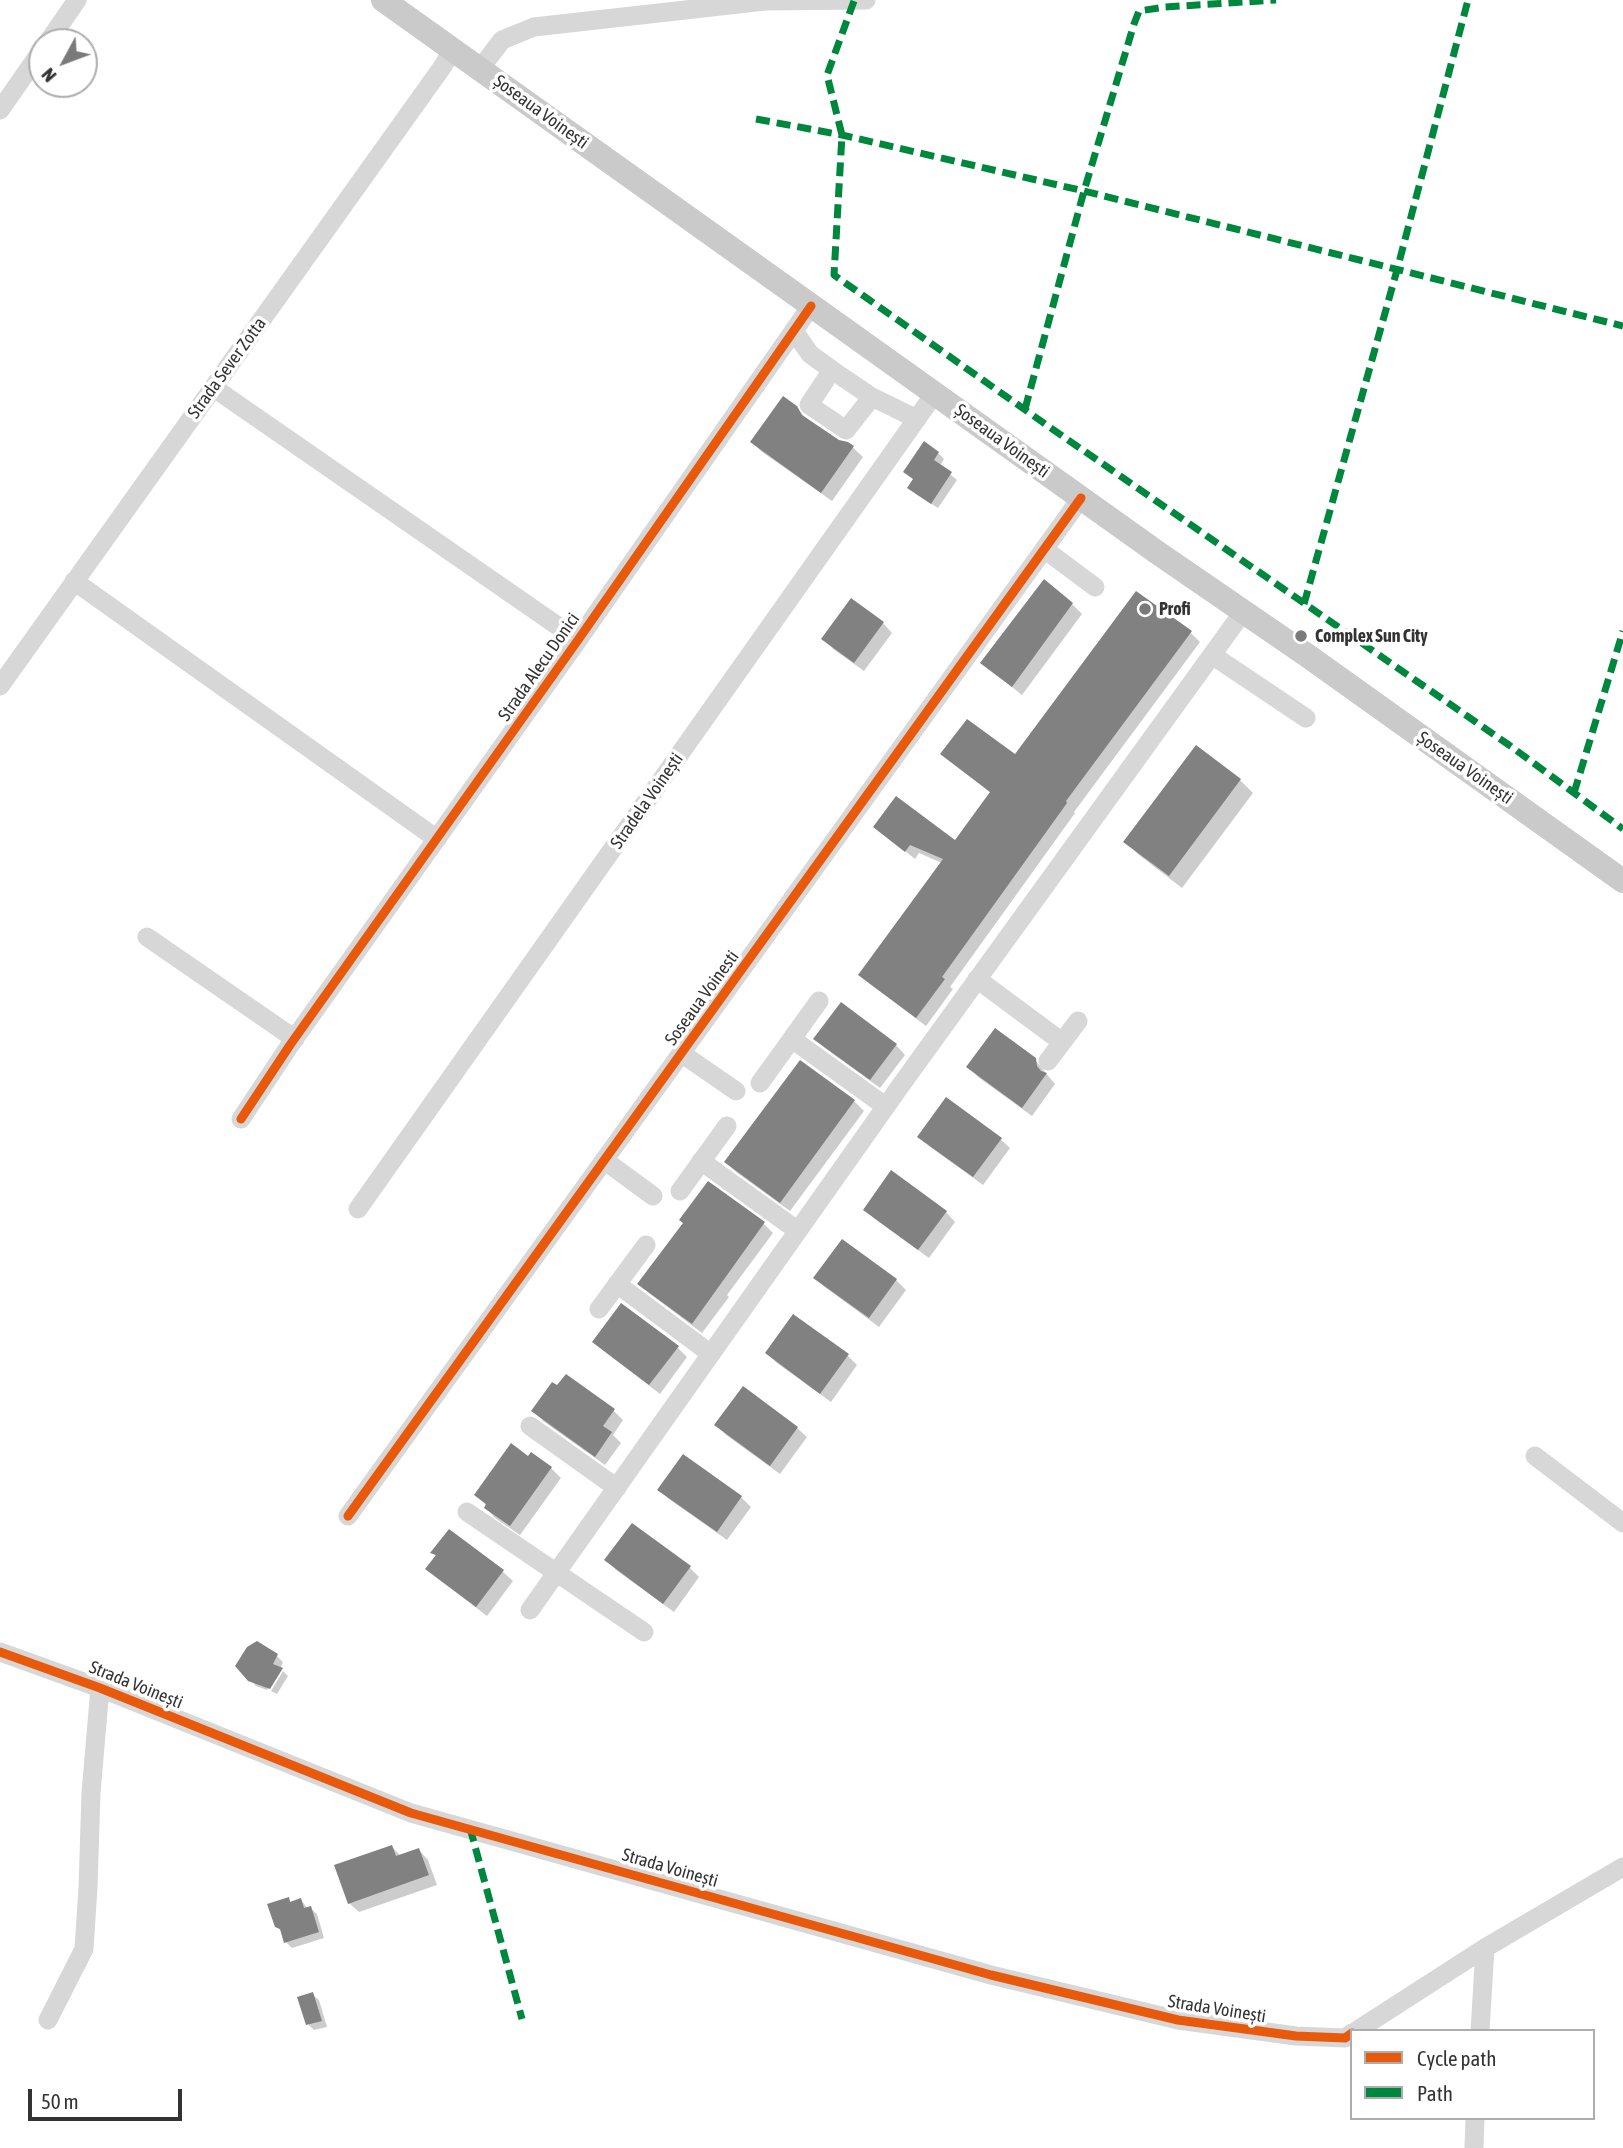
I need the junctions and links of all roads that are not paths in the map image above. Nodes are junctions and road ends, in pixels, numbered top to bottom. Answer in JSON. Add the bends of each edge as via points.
{"nodes":[{"id":1,"x":77,"y":0,"type":"edge"},
{"id":2,"x":383,"y":0,"type":"edge"},
{"id":3,"x":866,"y":0,"type":"edge"},
{"id":4,"x":765,"y":1,"type":"edge"},
{"id":5,"x":58,"y":28,"type":"edge"},
{"id":6,"x":453,"y":49,"type":"junction"},
{"id":7,"x":481,"y":69,"type":"junction"},
{"id":8,"x":28,"y":70,"type":"edge"},
{"id":9,"x":0,"y":110,"type":"edge"},
{"id":10,"x":811,"y":306,"type":"junction"},
{"id":11,"x":794,"y":331,"type":"junction"},
{"id":12,"x":832,"y":370,"type":"junction"},
{"id":13,"x":214,"y":388,"type":"junction"},
{"id":14,"x":935,"y":393,"type":"junction"},
{"id":15,"x":872,"y":397,"type":"junction"},
{"id":16,"x":917,"y":419,"type":"junction"},
{"id":17,"x":1081,"y":498,"type":"junction"},
{"id":18,"x":1044,"y":549,"type":"junction"},
{"id":19,"x":74,"y":582,"type":"junction"},
{"id":20,"x":1095,"y":587,"type":"dead end"},
{"id":21,"x":1243,"y":612,"type":"junction"},
{"id":22,"x":578,"y":640,"type":"junction"},
{"id":23,"x":1212,"y":655,"type":"junction"},
{"id":24,"x":0,"y":686,"type":"edge"},
{"id":25,"x":1306,"y":718,"type":"dead end"},
{"id":26,"x":437,"y":839,"type":"junction"},
{"id":27,"x":1623,"y":881,"type":"edge"},
{"id":28,"x":147,"y":937,"type":"dead end"},
{"id":29,"x":977,"y":979,"type":"junction"},
{"id":30,"x":819,"y":1001,"type":"dead end"},
{"id":31,"x":1077,"y":1021,"type":"dead end"},
{"id":32,"x":792,"y":1039,"type":"junction"},
{"id":33,"x":293,"y":1042,"type":"junction"},
{"id":34,"x":1062,"y":1042,"type":"junction"},
{"id":35,"x":681,"y":1053,"type":"junction"},
{"id":36,"x":1048,"y":1061,"type":"dead end"},
{"id":37,"x":760,"y":1083,"type":"dead end"},
{"id":38,"x":736,"y":1091,"type":"dead end"},
{"id":39,"x":885,"y":1106,"type":"junction"},
{"id":40,"x":241,"y":1119,"type":"dead end"},
{"id":41,"x":727,"y":1126,"type":"dead end"},
{"id":42,"x":604,"y":1160,"type":"junction"},
{"id":43,"x":701,"y":1161,"type":"junction"},
{"id":44,"x":680,"y":1191,"type":"dead end"},
{"id":45,"x":653,"y":1196,"type":"dead end"},
{"id":46,"x":358,"y":1209,"type":"dead end"},
{"id":47,"x":798,"y":1231,"type":"junction"},
{"id":48,"x":646,"y":1245,"type":"dead end"},
{"id":49,"x":617,"y":1284,"type":"junction"},
{"id":50,"x":599,"y":1309,"type":"dead end"},
{"id":51,"x":711,"y":1354,"type":"junction"},
{"id":52,"x":530,"y":1426,"type":"dead end"},
{"id":53,"x":1535,"y":1456,"type":"dead end"},
{"id":54,"x":617,"y":1488,"type":"junction"},
{"id":55,"x":467,"y":1512,"type":"dead end"},
{"id":56,"x":348,"y":1516,"type":"dead end"},
{"id":57,"x":1623,"y":1522,"type":"edge"},
{"id":58,"x":557,"y":1573,"type":"junction"},
{"id":59,"x":530,"y":1610,"type":"dead end"},
{"id":60,"x":645,"y":1632,"type":"dead end"},
{"id":61,"x":0,"y":1652,"type":"edge"},
{"id":62,"x":100,"y":1688,"type":"junction"},
{"id":63,"x":1623,"y":1867,"type":"edge"},
{"id":64,"x":1485,"y":1948,"type":"junction"},
{"id":65,"x":48,"y":2020,"type":"dead end"},
{"id":66,"x":1359,"y":2029,"type":"edge"},
{"id":67,"x":1480,"y":2029,"type":"edge"},
{"id":68,"x":1350,"y":2035,"type":"edge"},
{"id":69,"x":1475,"y":2120,"type":"edge"},
{"id":70,"x":1474,"y":2148,"type":"edge"}],
"edges":[{"from":1,"to":5,"type":"street"},
{"from":2,"to":6,"type":"main road","name":"Șoseaua Voinești"},
{"from":3,"to":4,"type":"street"},
{"from":4,"to":7,"type":"street","via":[[534,27],[502,40]]},
{"from":6,"to":7,"type":"main road","name":"Șoseaua Voinești"},
{"from":6,"to":13,"type":"street","name":"Strada Sever Zotta"},
{"from":7,"to":10,"type":"main road","name":"Șoseaua Voinești"},
{"from":8,"to":9,"type":"street"},
{"from":10,"to":11,"type":"street","name":"Strada Alecu Donici"},
{"from":10,"to":14,"type":"main road","name":"Șoseaua Voinești"},
{"from":11,"to":12,"type":"street","via":[[810,354]]},
{"from":11,"to":22,"type":"street","name":"Strada Alecu Donici"},
{"from":12,"to":15,"type":"street"},
{"from":12,"to":15,"type":"street","via":[[809,405],[846,430]]},
{"from":13,"to":19,"type":"street","name":"Strada Sever Zotta"},
{"from":13,"to":22,"type":"street"},
{"from":14,"to":16,"type":"street","name":"Stradela Voinești"},
{"from":14,"to":17,"type":"main road","name":"Șoseaua Voinești"},
{"from":15,"to":16,"type":"street"},
{"from":16,"to":46,"type":"street","name":"Stradela Voinești"},
{"from":17,"to":18,"type":"street","name":"Soseaua Voinesti"},
{"from":17,"to":21,"type":"main road","name":"Șoseaua Voinești"},
{"from":18,"to":20,"type":"street"},
{"from":18,"to":35,"type":"street","name":"Soseaua Voinesti"},
{"from":19,"to":24,"type":"street","name":"Strada Sever Zotta"},
{"from":19,"to":26,"type":"street"},
{"from":21,"to":23,"type":"street"},
{"from":21,"to":27,"type":"main road","name":"Șoseaua Voinești"},
{"from":22,"to":26,"type":"street","name":"Strada Alecu Donici"},
{"from":23,"to":25,"type":"street"},
{"from":23,"to":29,"type":"street"},
{"from":26,"to":33,"type":"street","name":"Strada Alecu Donici"},
{"from":28,"to":33,"type":"street"},
{"from":29,"to":34,"type":"street"},
{"from":29,"to":39,"type":"street"},
{"from":30,"to":32,"type":"street"},
{"from":31,"to":34,"type":"street"},
{"from":32,"to":37,"type":"street"},
{"from":32,"to":39,"type":"street"},
{"from":33,"to":40,"type":"street","name":"Strada Alecu Donici"},
{"from":34,"to":36,"type":"street"},
{"from":35,"to":38,"type":"street"},
{"from":35,"to":42,"type":"street","name":"Soseaua Voinesti"},
{"from":39,"to":47,"type":"street"},
{"from":41,"to":43,"type":"street"},
{"from":42,"to":45,"type":"street"},
{"from":42,"to":56,"type":"street","name":"Soseaua Voinesti"},
{"from":43,"to":44,"type":"street"},
{"from":43,"to":47,"type":"street"},
{"from":47,"to":51,"type":"street"},
{"from":48,"to":49,"type":"street"},
{"from":49,"to":50,"type":"street"},
{"from":49,"to":51,"type":"street"},
{"from":51,"to":54,"type":"street"},
{"from":52,"to":54,"type":"street"},
{"from":53,"to":57,"type":"street"},
{"from":54,"to":58,"type":"street"},
{"from":55,"to":58,"type":"street"},
{"from":58,"to":59,"type":"street"},
{"from":58,"to":60,"type":"street"},
{"from":61,"to":62,"type":"street","name":"Strada Voinești"},
{"from":62,"to":65,"type":"street","via":[[84,1949]]},
{"from":62,"to":68,"type":"street","name":"Strada Voinești","via":[[411,1812],[991,1975],[1178,2020],[1296,2036]]},
{"from":63,"to":64,"type":"street","name":"Strada Voinești"},
{"from":64,"to":66,"type":"street","name":"Strada Voinești"},
{"from":64,"to":67,"type":"street"},
{"from":69,"to":70,"type":"street"}]}
